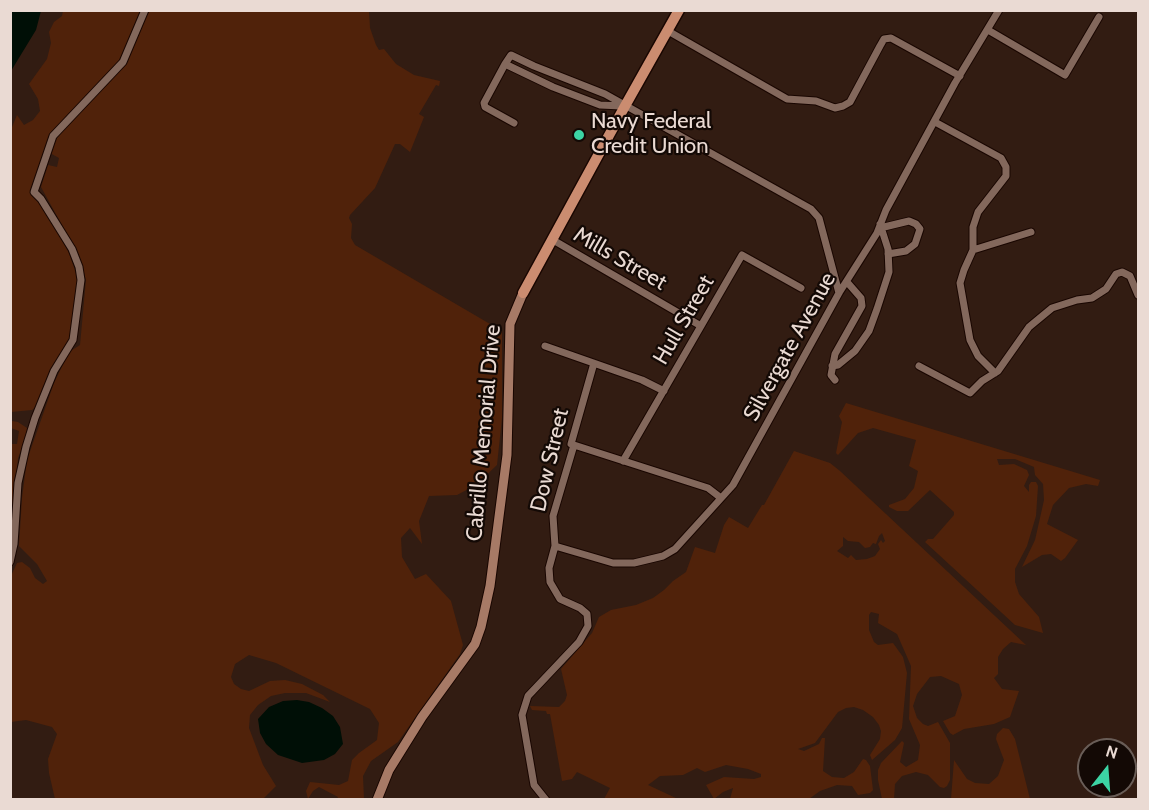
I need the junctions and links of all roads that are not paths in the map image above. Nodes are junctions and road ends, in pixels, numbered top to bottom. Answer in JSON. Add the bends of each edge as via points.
{"nodes":[{"id":1,"x":145,"y":10,"type":"edge"},
{"id":2,"x":679,"y":10,"type":"edge"},
{"id":3,"x":999,"y":10,"type":"edge"},
{"id":4,"x":1099,"y":17,"type":"dead end"},
{"id":5,"x":988,"y":30,"type":"junction"},
{"id":6,"x":668,"y":31,"type":"junction"},
{"id":7,"x":505,"y":64,"type":"junction"},
{"id":8,"x":960,"y":76,"type":"junction"},
{"id":9,"x":625,"y":106,"type":"junction"},
{"id":10,"x":935,"y":122,"type":"junction"},
{"id":11,"x":514,"y":123,"type":"dead end"},
{"id":12,"x":880,"y":226,"type":"junction"},
{"id":13,"x":1031,"y":232,"type":"dead end"},
{"id":14,"x":553,"y":240,"type":"junction"},
{"id":15,"x":973,"y":250,"type":"junction"},
{"id":16,"x":888,"y":254,"type":"junction"},
{"id":17,"x":847,"y":282,"type":"junction"},
{"id":18,"x":801,"y":288,"type":"dead end"},
{"id":19,"x":523,"y":292,"type":"joint"},
{"id":20,"x":839,"y":293,"type":"junction"},
{"id":21,"x":1138,"y":295,"type":"edge"},
{"id":22,"x":701,"y":326,"type":"junction"},
{"id":23,"x":545,"y":346,"type":"dead end"},
{"id":24,"x":594,"y":363,"type":"junction"},
{"id":25,"x":832,"y":366,"type":"junction"},
{"id":26,"x":919,"y":366,"type":"dead end"},
{"id":27,"x":995,"y":373,"type":"junction"},
{"id":28,"x":834,"y":380,"type":"dead end"},
{"id":29,"x":664,"y":391,"type":"junction"},
{"id":30,"x":574,"y":445,"type":"junction"},
{"id":31,"x":623,"y":462,"type":"junction"},
{"id":32,"x":721,"y":498,"type":"junction"},
{"id":33,"x":555,"y":546,"type":"junction"},
{"id":34,"x":10,"y":562,"type":"edge"},
{"id":35,"x":377,"y":800,"type":"edge"},
{"id":36,"x":546,"y":800,"type":"edge"}],
"edges":[{"from":1,"to":34,"type":"street","via":[[123,62],[53,136],[33,192],[72,249],[81,280],[73,340],[54,371],[26,447]]},
{"from":2,"to":6,"type":"main road"},
{"from":3,"to":5,"type":"street","name":"Silvergate Avenue"},
{"from":4,"to":5,"type":"street","via":[[1065,75]]},
{"from":5,"to":8,"type":"street","name":"Silvergate Avenue"},
{"from":6,"to":8,"type":"street","via":[[787,99],[816,101],[836,108],[850,102],[884,39],[891,38]]},
{"from":6,"to":9,"type":"main road"},
{"from":7,"to":9,"type":"street","via":[[600,105]]},
{"from":7,"to":9,"type":"street","via":[[511,55]]},
{"from":7,"to":11,"type":"street","via":[[484,103]]},
{"from":8,"to":10,"type":"street","name":"Silvergate Avenue"},
{"from":9,"to":14,"type":"main road"},
{"from":9,"to":20,"type":"street","via":[[810,209],[819,218]]},
{"from":10,"to":12,"type":"street","name":"Silvergate Avenue"},
{"from":10,"to":15,"type":"street","via":[[1001,158],[1006,166],[1005,176],[978,212]]},
{"from":12,"to":16,"type":"street"},
{"from":12,"to":16,"type":"street","via":[[909,221],[920,230],[915,244],[906,251]]},
{"from":12,"to":17,"type":"street","name":"Silvergate Avenue"},
{"from":13,"to":15,"type":"street"},
{"from":14,"to":19,"type":"main road"},
{"from":14,"to":22,"type":"street","name":"Mills Street"},
{"from":15,"to":27,"type":"street","via":[[960,283],[961,296],[970,340],[978,356]]},
{"from":16,"to":25,"type":"street","via":[[889,272],[869,331],[855,351]]},
{"from":17,"to":20,"type":"street","name":"Silvergate Avenue"},
{"from":17,"to":25,"type":"street","via":[[861,298],[862,306]]},
{"from":18,"to":22,"type":"street","name":"Hull Street","via":[[742,255]]},
{"from":19,"to":35,"type":"main road","name":"Cabrillo Memorial Drive","via":[[510,324],[507,456],[481,627],[475,644],[389,770]]},
{"from":20,"to":32,"type":"street","name":"Silvergate Avenue","via":[[733,485]]},
{"from":21,"to":27,"type":"street","via":[[1130,276],[1122,272],[1092,298],[1052,308],[1029,327]]},
{"from":22,"to":29,"type":"street","name":"Hull Street"},
{"from":23,"to":24,"type":"street"},
{"from":24,"to":29,"type":"street"},
{"from":24,"to":30,"type":"street","name":"Dow Street","via":[[571,444]]},
{"from":25,"to":28,"type":"street"},
{"from":26,"to":27,"type":"street","via":[[970,393]]},
{"from":29,"to":31,"type":"street","name":"Hull Street"},
{"from":30,"to":31,"type":"street"},
{"from":30,"to":33,"type":"street","name":"Dow Street","via":[[553,516]]},
{"from":31,"to":32,"type":"street","via":[[708,488]]},
{"from":32,"to":33,"type":"street","name":"Silvergate Avenue","via":[[675,549],[663,556],[613,563]]},
{"from":33,"to":36,"type":"street","name":"Dow Street","via":[[550,582],[560,599],[587,614],[588,626],[579,642],[528,696],[522,715],[534,785]]}]}
